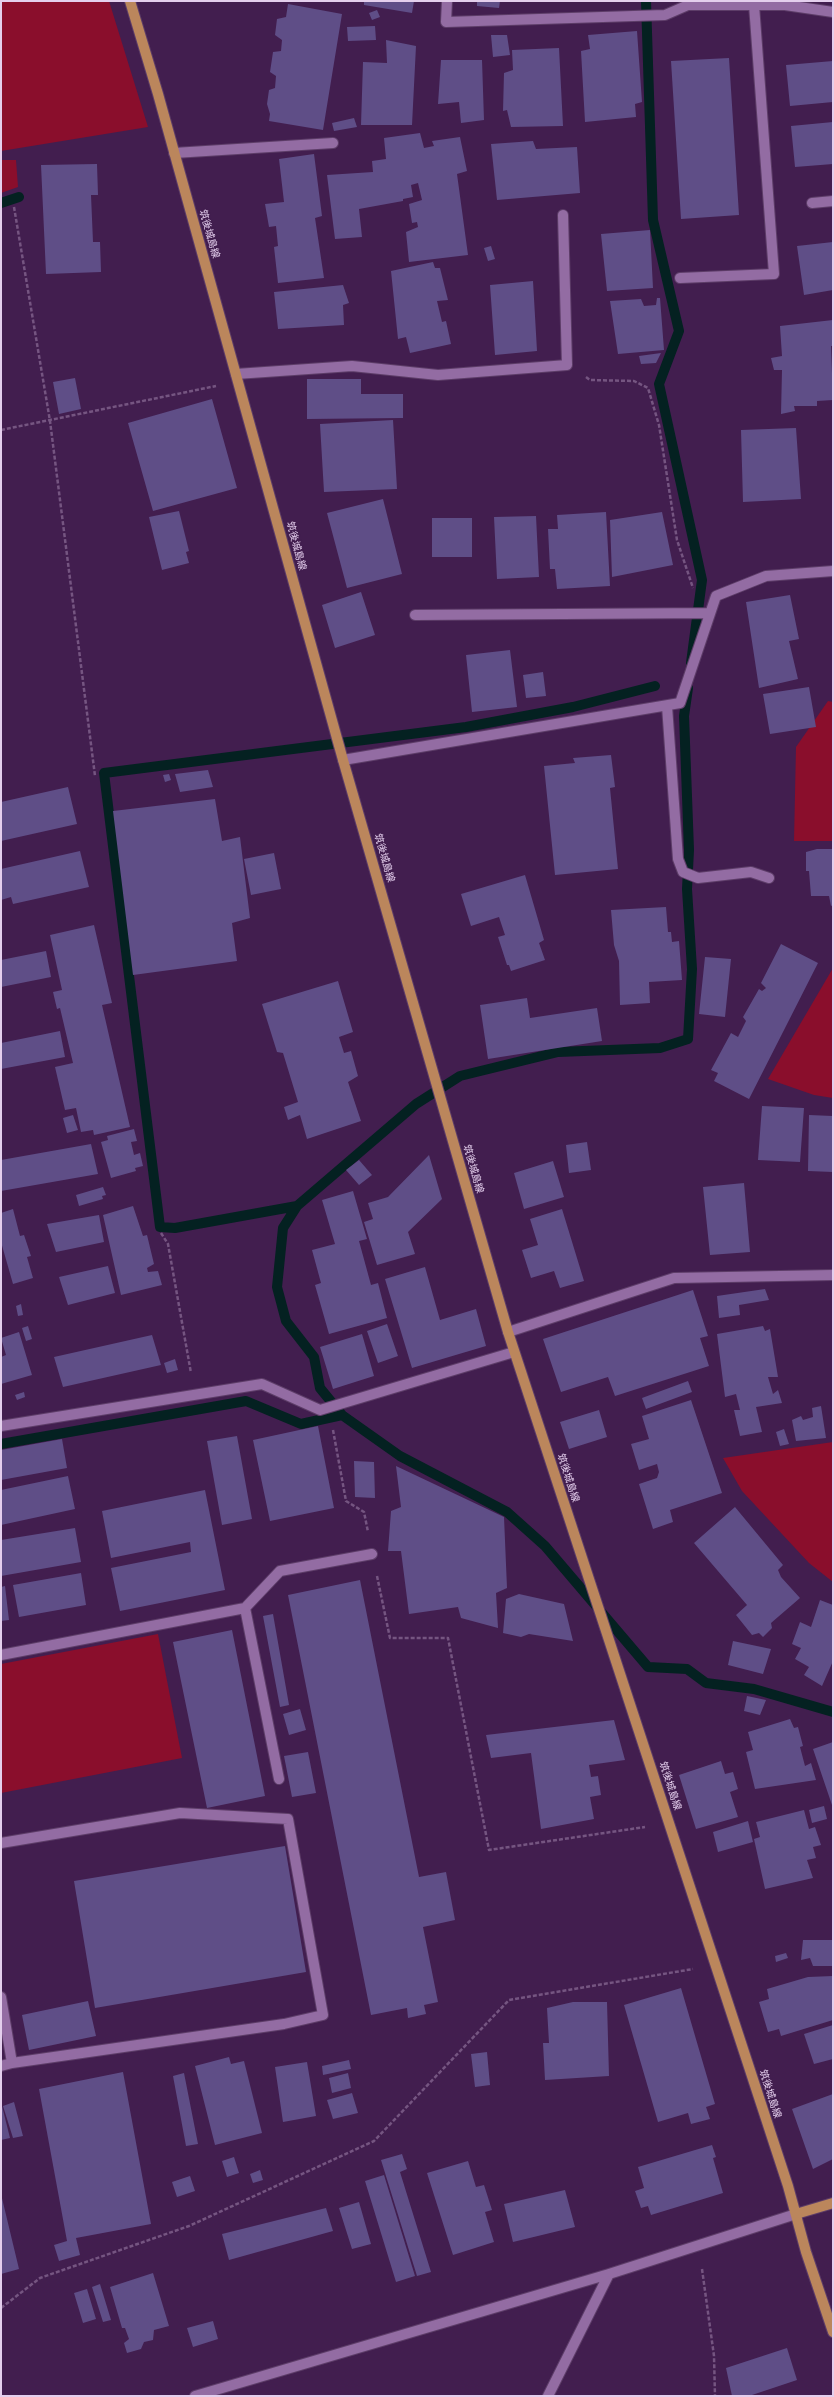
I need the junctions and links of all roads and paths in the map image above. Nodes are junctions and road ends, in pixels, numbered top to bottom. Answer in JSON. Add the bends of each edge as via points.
{"nodes":[{"id":1,"x":130,"y":1,"type":"edge"},
{"id":2,"x":447,"y":1,"type":"edge"},
{"id":3,"x":754,"y":5,"type":"junction"},
{"id":4,"x":833,"y":12,"type":"edge"},
{"id":5,"x":333,"y":143,"type":"dead end"},
{"id":6,"x":174,"y":153,"type":"junction"},
{"id":7,"x":833,"y":200,"type":"edge"},
{"id":8,"x":812,"y":203,"type":"dead end"},
{"id":9,"x":14,"y":207,"type":"dead end"},
{"id":10,"x":563,"y":214,"type":"dead end"},
{"id":11,"x":680,"y":278,"type":"dead end"},
{"id":12,"x":567,"y":365,"type":"junction"},
{"id":13,"x":237,"y":378,"type":"junction"},
{"id":14,"x":50,"y":421,"type":"junction"},
{"id":15,"x":1,"y":430,"type":"edge"},
{"id":16,"x":833,"y":571,"type":"edge"},
{"id":17,"x":711,"y":611,"type":"junction"},
{"id":18,"x":415,"y":615,"type":"dead end"},
{"id":19,"x":667,"y":706,"type":"junction"},
{"id":20,"x":343,"y":760,"type":"junction"},
{"id":21,"x":95,"y":776,"type":"dead end"},
{"id":22,"x":769,"y":878,"type":"dead end"},
{"id":23,"x":161,"y":1233,"type":"dead end"},
{"id":24,"x":833,"y":1275,"type":"edge"},
{"id":25,"x":508,"y":1332,"type":"junction"},
{"id":26,"x":514,"y":1352,"type":"junction"},
{"id":27,"x":195,"y":1395,"type":"junction"},
{"id":28,"x":329,"y":1407,"type":"junction"},
{"id":29,"x":1,"y":1426,"type":"edge"},
{"id":30,"x":372,"y":1554,"type":"junction"},
{"id":31,"x":244,"y":1608,"type":"junction"},
{"id":32,"x":1,"y":1655,"type":"edge"},
{"id":33,"x":279,"y":1779,"type":"dead end"},
{"id":34,"x":669,"y":1824,"type":"junction"},
{"id":35,"x":1,"y":1843,"type":"edge"},
{"id":36,"x":715,"y":1965,"type":"junction"},
{"id":37,"x":1,"y":1997,"type":"edge"},
{"id":38,"x":12,"y":2064,"type":"junction"},
{"id":39,"x":1,"y":2066,"type":"edge"},
{"id":40,"x":833,"y":2203,"type":"edge"},
{"id":41,"x":796,"y":2214,"type":"junction"},
{"id":42,"x":698,"y":2245,"type":"junction"},
{"id":43,"x":609,"y":2274,"type":"junction"},
{"id":44,"x":1,"y":2308,"type":"edge"},
{"id":45,"x":833,"y":2332,"type":"edge"},
{"id":46,"x":195,"y":2396,"type":"edge"},
{"id":47,"x":548,"y":2396,"type":"edge"},
{"id":48,"x":715,"y":2396,"type":"edge"}],
"edges":[{"from":1,"to":6,"type":"main road","name":"筑後城島線"},
{"from":2,"to":3,"type":"street","via":[[446,22],[665,15],[688,5]]},
{"from":3,"to":4,"type":"street","via":[[785,5]]},
{"from":3,"to":11,"type":"street","via":[[774,274]]},
{"from":5,"to":6,"type":"street"},
{"from":6,"to":13,"type":"main road","name":"筑後城島線"},
{"from":7,"to":8,"type":"street"},
{"from":9,"to":14,"type":"path"},
{"from":10,"to":12,"type":"street"},
{"from":12,"to":13,"type":"street","via":[[438,375],[352,366]]},
{"from":12,"to":17,"type":"path","via":[[590,380],[634,381],[648,388],[659,426],[677,540],[694,589]]},
{"from":13,"to":14,"type":"path"},
{"from":13,"to":20,"type":"main road","name":"筑後城島線"},
{"from":14,"to":15,"type":"path"},
{"from":14,"to":21,"type":"path"},
{"from":16,"to":17,"type":"street","via":[[766,576],[716,596]]},
{"from":17,"to":18,"type":"street"},
{"from":17,"to":19,"type":"street","via":[[680,703]]},
{"from":19,"to":20,"type":"street"},
{"from":19,"to":22,"type":"street","via":[[678,858],[683,872],[698,878],[751,872]]},
{"from":20,"to":25,"type":"main road","name":"筑後城島線"},
{"from":23,"to":27,"type":"path","via":[[168,1244]]},
{"from":24,"to":25,"type":"street","via":[[674,1278]]},
{"from":25,"to":26,"type":"main road","name":"筑後城島線"},
{"from":26,"to":28,"type":"street"},
{"from":26,"to":34,"type":"main road","name":"筑後城島線"},
{"from":27,"to":28,"type":"street","via":[[262,1384],[320,1410]]},
{"from":27,"to":29,"type":"street"},
{"from":28,"to":30,"type":"path","via":[[346,1501],[364,1512]]},
{"from":30,"to":31,"type":"street","via":[[280,1571]]},
{"from":30,"to":34,"type":"path","via":[[390,1638],[448,1638],[488,1850]]},
{"from":31,"to":32,"type":"street"},
{"from":31,"to":33,"type":"street"},
{"from":34,"to":36,"type":"main road","name":"筑後城島線"},
{"from":35,"to":38,"type":"street","via":[[180,1813],[288,1818],[323,2015],[284,2024]]},
{"from":36,"to":41,"type":"main road","name":"筑後城島線"},
{"from":36,"to":44,"type":"path","via":[[509,2000],[374,2141],[189,2226],[40,2278]]},
{"from":37,"to":38,"type":"street"},
{"from":38,"to":39,"type":"street"},
{"from":40,"to":41,"type":"main road"},
{"from":41,"to":42,"type":"street"},
{"from":41,"to":45,"type":"main road","name":"筑後城島線"},
{"from":42,"to":43,"type":"street"},
{"from":42,"to":48,"type":"path","via":[[714,2356]]},
{"from":43,"to":46,"type":"street"},
{"from":43,"to":47,"type":"street"}]}
